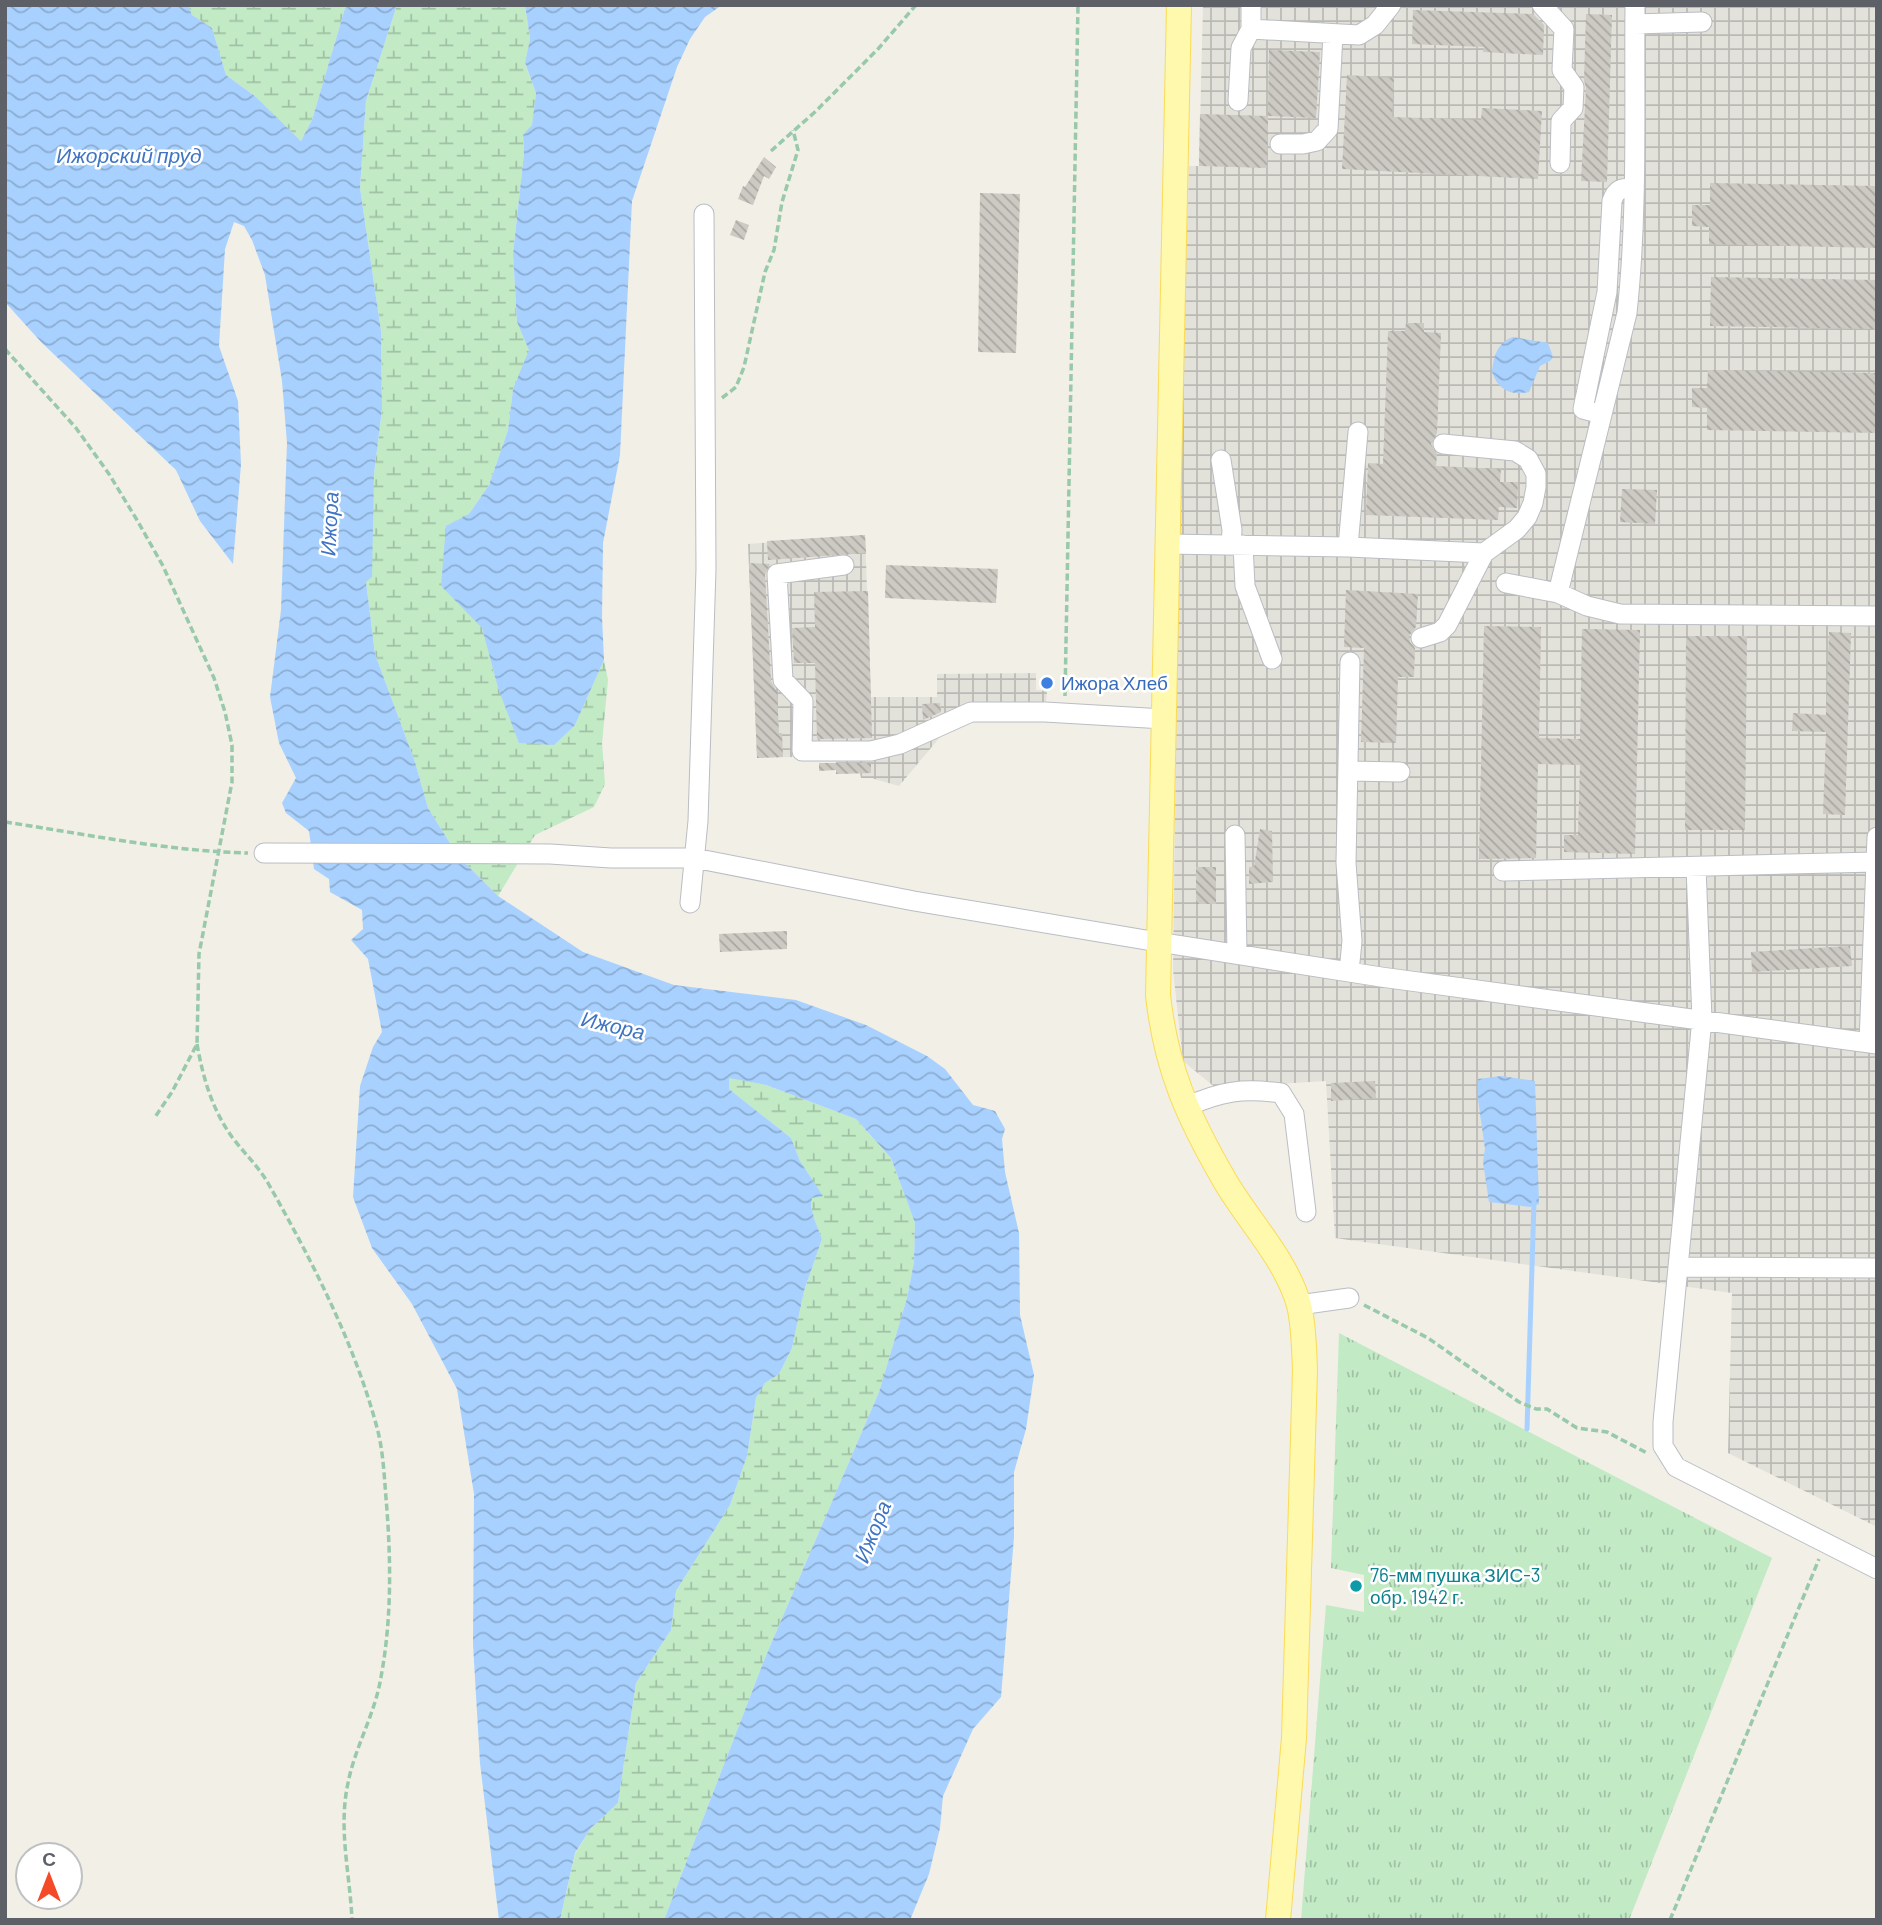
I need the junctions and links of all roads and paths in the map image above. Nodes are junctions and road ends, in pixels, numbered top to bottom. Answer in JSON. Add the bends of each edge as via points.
{"nodes":[{"id":1,"x":916,"y":5,"type":"edge"},
{"id":2,"x":1078,"y":5,"type":"edge"},
{"id":3,"x":1179,"y":5,"type":"edge"},
{"id":4,"x":1251,"y":5,"type":"edge"},
{"id":5,"x":1391,"y":5,"type":"edge"},
{"id":6,"x":1553,"y":9,"type":"edge"},
{"id":7,"x":1635,"y":14,"type":"edge"},
{"id":8,"x":1702,"y":22,"type":"dead end"},
{"id":9,"x":1251,"y":29,"type":"junction"},
{"id":10,"x":1333,"y":34,"type":"junction"},
{"id":11,"x":1238,"y":101,"type":"dead end"},
{"id":12,"x":793,"y":130,"type":"junction"},
{"id":13,"x":1280,"y":144,"type":"dead end"},
{"id":14,"x":771,"y":151,"type":"dead end"},
{"id":15,"x":1560,"y":163,"type":"dead end"},
{"id":16,"x":704,"y":214,"type":"dead end"},
{"id":17,"x":5,"y":349,"type":"edge"},
{"id":18,"x":705,"y":413,"type":"junction"},
{"id":19,"x":1358,"y":432,"type":"dead end"},
{"id":20,"x":1443,"y":444,"type":"dead end"},
{"id":21,"x":1221,"y":460,"type":"dead end"},
{"id":22,"x":1167,"y":544,"type":"junction"},
{"id":23,"x":1237,"y":545,"type":"junction"},
{"id":24,"x":1348,"y":547,"type":"junction"},
{"id":25,"x":1484,"y":553,"type":"junction"},
{"id":26,"x":844,"y":565,"type":"dead end"},
{"id":27,"x":1506,"y":583,"type":"dead end"},
{"id":28,"x":1558,"y":593,"type":"junction"},
{"id":29,"x":1877,"y":616,"type":"edge"},
{"id":30,"x":1421,"y":638,"type":"dead end"},
{"id":31,"x":1272,"y":659,"type":"dead end"},
{"id":32,"x":1350,"y":662,"type":"dead end"},
{"id":33,"x":1065,"y":713,"type":"junction"},
{"id":34,"x":1164,"y":719,"type":"junction"},
{"id":35,"x":1349,"y":771,"type":"junction"},
{"id":36,"x":1400,"y":772,"type":"dead end"},
{"id":37,"x":5,"y":822,"type":"edge"},
{"id":38,"x":1235,"y":835,"type":"dead end"},
{"id":39,"x":1877,"y":837,"type":"edge"},
{"id":40,"x":221,"y":852,"type":"junction"},
{"id":41,"x":264,"y":853,"type":"joint"},
{"id":42,"x":694,"y":858,"type":"junction"},
{"id":43,"x":1875,"y":862,"type":"edge"},
{"id":44,"x":1696,"y":867,"type":"junction"},
{"id":45,"x":1503,"y":871,"type":"dead end"},
{"id":46,"x":1876,"y":893,"type":"edge"},
{"id":47,"x":690,"y":903,"type":"dead end"},
{"id":48,"x":1158,"y":942,"type":"junction"},
{"id":49,"x":1237,"y":954,"type":"junction"},
{"id":50,"x":1349,"y":972,"type":"junction"},
{"id":51,"x":1702,"y":1019,"type":"junction"},
{"id":52,"x":1873,"y":1043,"type":"edge"},
{"id":53,"x":197,"y":1044,"type":"junction"},
{"id":54,"x":1186,"y":1107,"type":"junction"},
{"id":55,"x":155,"y":1116,"type":"dead end"},
{"id":56,"x":1306,"y":1212,"type":"dead end"},
{"id":57,"x":1877,"y":1268,"type":"edge"},
{"id":58,"x":1679,"y":1276,"type":"junction"},
{"id":59,"x":1349,"y":1298,"type":"joint"},
{"id":60,"x":1299,"y":1305,"type":"junction"},
{"id":61,"x":1676,"y":1467,"type":"junction"},
{"id":62,"x":1826,"y":1543,"type":"junction"},
{"id":63,"x":1877,"y":1569,"type":"edge"},
{"id":64,"x":352,"y":1920,"type":"edge"},
{"id":65,"x":1278,"y":1920,"type":"edge"},
{"id":66,"x":1670,"y":1920,"type":"edge"}],
"edges":[{"from":1,"to":12,"type":"path","via":[[878,49]]},
{"from":2,"to":33,"type":"path"},
{"from":3,"to":22,"type":"main road"},
{"from":4,"to":9,"type":"street"},
{"from":5,"to":10,"type":"street","via":[[1375,25],[1359,35]]},
{"from":6,"to":15,"type":"street","via":[[1564,29],[1562,70],[1574,87],[1573,107],[1561,121]]},
{"from":7,"to":8,"type":"street"},
{"from":7,"to":28,"type":"street","via":[[1627,313]]},
{"from":9,"to":10,"type":"street"},
{"from":9,"to":11,"type":"street","via":[[1241,48]]},
{"from":10,"to":13,"type":"street","via":[[1328,129],[1317,141]]},
{"from":12,"to":14,"type":"path"},
{"from":12,"to":18,"type":"path","via":[[798,150],[744,367],[736,387]]},
{"from":16,"to":18,"type":"street"},
{"from":17,"to":40,"type":"path","via":[[76,428],[109,474],[163,566],[214,678],[232,745],[232,782]]},
{"from":18,"to":42,"type":"street","via":[[705,583]]},
{"from":19,"to":24,"type":"street"},
{"from":20,"to":25,"type":"street","via":[[1515,451],[1528,459],[1536,474],[1527,517]]},
{"from":21,"to":23,"type":"street"},
{"from":22,"to":23,"type":"street"},
{"from":22,"to":34,"type":"main road"},
{"from":23,"to":24,"type":"street"},
{"from":23,"to":31,"type":"street","via":[[1245,586]]},
{"from":24,"to":25,"type":"street"},
{"from":25,"to":30,"type":"street","via":[[1447,625]]},
{"from":26,"to":33,"type":"street","via":[[777,574],[783,680],[803,701],[802,751],[881,749],[971,712]]},
{"from":27,"to":28,"type":"street"},
{"from":28,"to":29,"type":"street","via":[[1620,614]]},
{"from":32,"to":35,"type":"street"},
{"from":33,"to":34,"type":"street"},
{"from":34,"to":48,"type":"main road"},
{"from":35,"to":36,"type":"street"},
{"from":35,"to":50,"type":"street"},
{"from":37,"to":40,"type":"path"},
{"from":38,"to":49,"type":"street","via":[[1242,929]]},
{"from":39,"to":43,"type":"street"},
{"from":40,"to":41,"type":"path"},
{"from":40,"to":53,"type":"path","via":[[200,954]]},
{"from":41,"to":42,"type":"street"},
{"from":42,"to":47,"type":"street"},
{"from":42,"to":48,"type":"street"},
{"from":43,"to":44,"type":"street"},
{"from":43,"to":46,"type":"street"},
{"from":44,"to":45,"type":"street"},
{"from":44,"to":51,"type":"street"},
{"from":46,"to":52,"type":"street"},
{"from":48,"to":49,"type":"street"},
{"from":48,"to":54,"type":"main road","via":[[1161,1027]]},
{"from":49,"to":50,"type":"street"},
{"from":50,"to":51,"type":"street"},
{"from":51,"to":52,"type":"street"},
{"from":51,"to":58,"type":"street"},
{"from":53,"to":55,"type":"path"},
{"from":53,"to":64,"type":"path","via":[[204,1083],[217,1112],[262,1172],[336,1315],[377,1427],[390,1559],[388,1613],[381,1677],[348,1781],[345,1806],[343,1834]]},
{"from":54,"to":56,"type":"street","via":[[1227,1091],[1281,1093],[1294,1114]]},
{"from":54,"to":60,"type":"main road","via":[[1225,1180],[1275,1255]]},
{"from":57,"to":58,"type":"street"},
{"from":58,"to":61,"type":"street","via":[[1663,1422],[1663,1446]]},
{"from":59,"to":60,"type":"street"},
{"from":59,"to":61,"type":"path","via":[[1428,1338],[1519,1402],[1547,1409],[1577,1428],[1607,1432]]},
{"from":60,"to":65,"type":"main road","via":[[1305,1370],[1294,1738]]},
{"from":61,"to":62,"type":"street"},
{"from":62,"to":63,"type":"street"},
{"from":62,"to":66,"type":"path"}]}
